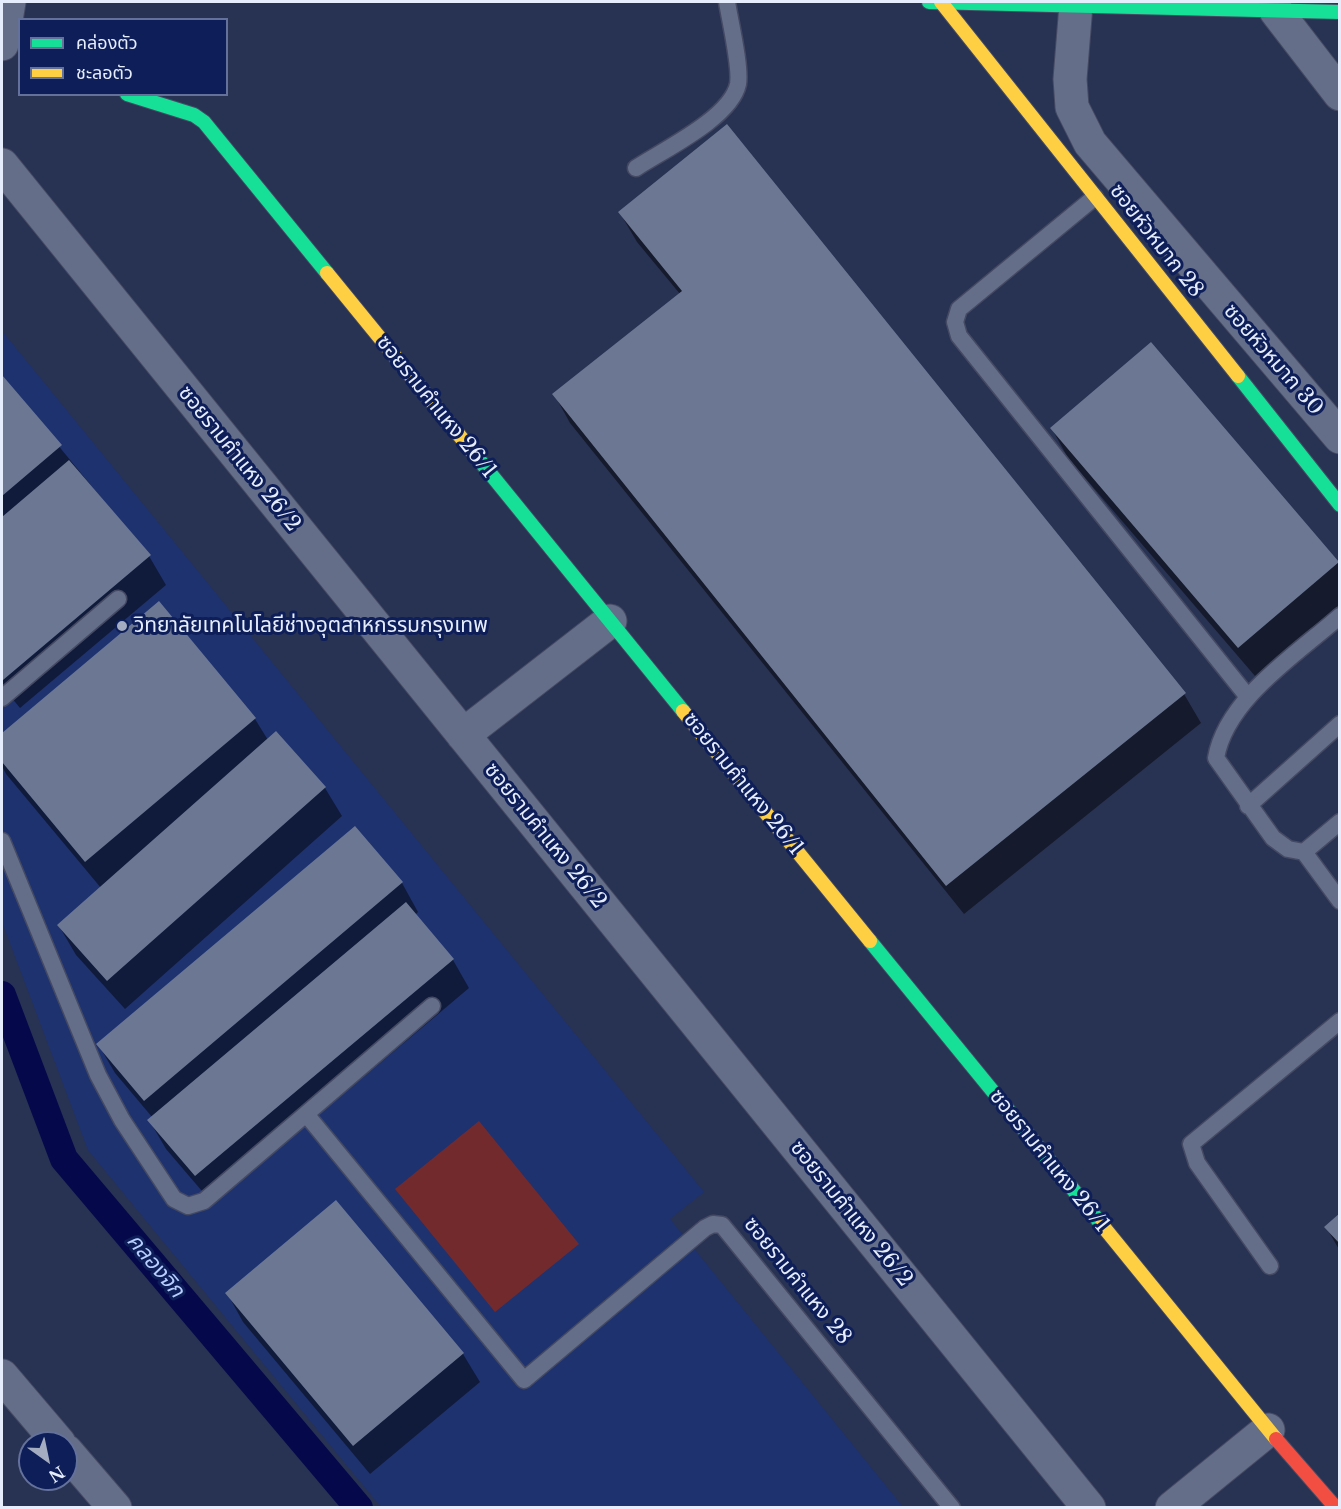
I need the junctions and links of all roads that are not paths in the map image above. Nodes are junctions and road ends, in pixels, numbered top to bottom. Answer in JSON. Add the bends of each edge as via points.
{"nodes":[{"id":1,"x":9,"y":2,"type":"edge"},
{"id":2,"x":727,"y":2,"type":"edge"},
{"id":3,"x":929,"y":2,"type":"edge"},
{"id":4,"x":940,"y":2,"type":"edge"},
{"id":5,"x":1008,"y":3,"type":"edge"},
{"id":6,"x":1076,"y":5,"type":"junction"},
{"id":7,"x":1276,"y":11,"type":"junction"},
{"id":8,"x":1340,"y":12,"type":"edge"},
{"id":9,"x":2,"y":44,"type":"edge"},
{"id":10,"x":2,"y":57,"type":"edge"},
{"id":11,"x":18,"y":61,"type":"edge"},
{"id":12,"x":1340,"y":94,"type":"edge"},
{"id":13,"x":133,"y":96,"type":"edge"},
{"id":14,"x":2,"y":165,"type":"edge"},
{"id":15,"x":636,"y":168,"type":"dead end"},
{"id":16,"x":1095,"y":197,"type":"junction"},
{"id":17,"x":1340,"y":437,"type":"edge"},
{"id":18,"x":1340,"y":505,"type":"edge"},
{"id":19,"x":118,"y":599,"type":"dead end"},
{"id":20,"x":610,"y":621,"type":"junction"},
{"id":21,"x":1338,"y":622,"type":"edge"},
{"id":22,"x":1248,"y":697,"type":"junction"},
{"id":23,"x":2,"y":698,"type":"edge"},
{"id":24,"x":1340,"y":724,"type":"edge"},
{"id":25,"x":463,"y":735,"type":"junction"},
{"id":26,"x":1248,"y":806,"type":"junction"},
{"id":27,"x":1340,"y":822,"type":"edge"},
{"id":28,"x":2,"y":841,"type":"edge"},
{"id":29,"x":1304,"y":852,"type":"junction"},
{"id":30,"x":1340,"y":901,"type":"edge"},
{"id":31,"x":432,"y":1006,"type":"dead end"},
{"id":32,"x":1340,"y":1021,"type":"edge"},
{"id":33,"x":306,"y":1114,"type":"junction"},
{"id":34,"x":1270,"y":1266,"type":"dead end"},
{"id":35,"x":2,"y":1376,"type":"edge"},
{"id":36,"x":1268,"y":1430,"type":"junction"},
{"id":37,"x":49,"y":1431,"type":"edge"},
{"id":38,"x":78,"y":1465,"type":"edge"},
{"id":39,"x":115,"y":1508,"type":"edge"},
{"id":40,"x":952,"y":1508,"type":"edge"},
{"id":41,"x":1089,"y":1508,"type":"edge"},
{"id":42,"x":1172,"y":1508,"type":"edge"},
{"id":43,"x":1336,"y":1508,"type":"edge"}],
"edges":[{"from":1,"to":9,"type":"street"},
{"from":2,"to":15,"type":"lane","via":[[738,83],[732,98],[718,115]]},
{"from":3,"to":4,"type":"street"},
{"from":4,"to":5,"type":"street"},
{"from":4,"to":16,"type":"street","name":"ซอยหัวหมาก 28"},
{"from":5,"to":6,"type":"street"},
{"from":6,"to":7,"type":"street"},
{"from":6,"to":17,"type":"street","name":"ซอยหัวหมาก 30","via":[[1070,79],[1072,107],[1090,143]]},
{"from":7,"to":8,"type":"street"},
{"from":7,"to":12,"type":"street"},
{"from":10,"to":11,"type":"street"},
{"from":13,"to":20,"type":"street","name":"ซอยรามคำแหง 26/1","via":[[194,115],[204,122]]},
{"from":14,"to":25,"type":"street","name":"ซอยรามคำแหง 26/2"},
{"from":16,"to":18,"type":"street","name":"ซอยหัวหมาก 28"},
{"from":16,"to":22,"type":"lane","via":[[959,309],[954,322],[959,336]]},
{"from":19,"to":23,"type":"lane"},
{"from":20,"to":25,"type":"street"},
{"from":20,"to":36,"type":"street","name":"ซอยรามคำแหง 26/1"},
{"from":21,"to":22,"type":"lane"},
{"from":22,"to":26,"type":"lane","via":[[1220,737],[1216,758]]},
{"from":24,"to":26,"type":"lane"},
{"from":25,"to":41,"type":"street","name":"ซอยรามคำแหง 26/2"},
{"from":26,"to":29,"type":"lane","via":[[1273,838],[1288,849]]},
{"from":27,"to":29,"type":"lane"},
{"from":28,"to":33,"type":"lane","via":[[98,1075],[122,1120],[174,1199],[188,1206],[204,1201]]},
{"from":29,"to":30,"type":"lane"},
{"from":31,"to":33,"type":"lane"},
{"from":32,"to":34,"type":"lane","via":[[1191,1144],[1197,1163]]},
{"from":33,"to":40,"type":"lane","name":"ซอยรามคำแหง 28","via":[[524,1380],[705,1228],[722,1225]]},
{"from":35,"to":37,"type":"street"},
{"from":36,"to":42,"type":"street"},
{"from":36,"to":43,"type":"street","name":"ซอยรามคำแหง 26/1"},
{"from":38,"to":39,"type":"street"}]}
